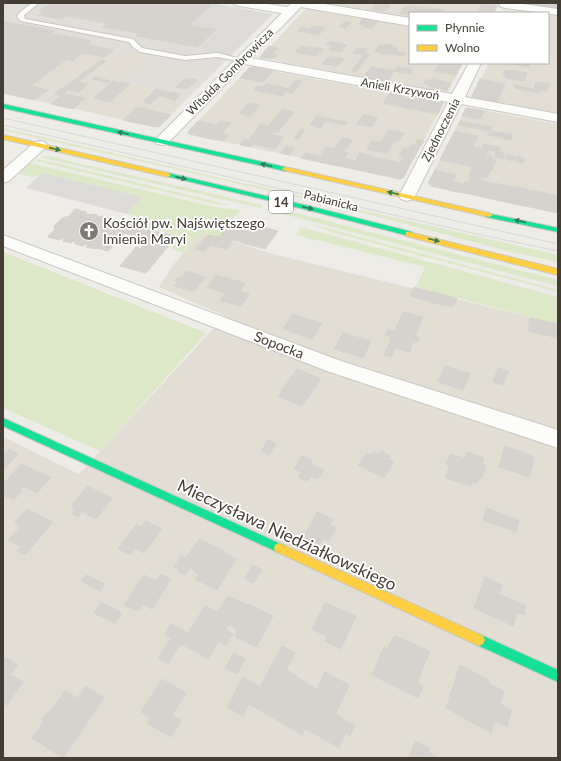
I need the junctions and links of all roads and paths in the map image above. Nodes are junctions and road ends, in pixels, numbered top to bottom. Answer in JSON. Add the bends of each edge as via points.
{"nodes":[{"id":1,"x":36,"y":3,"type":"edge"},
{"id":2,"x":239,"y":3,"type":"edge"},
{"id":3,"x":295,"y":6,"type":"edge"},
{"id":4,"x":504,"y":7,"type":"edge"},
{"id":5,"x":558,"y":12,"type":"edge"},
{"id":6,"x":409,"y":22,"type":"edge"},
{"id":7,"x":242,"y":60,"type":"junction"},
{"id":8,"x":474,"y":64,"type":"edge"},
{"id":9,"x":457,"y":99,"type":"junction"},
{"id":10,"x":3,"y":106,"type":"edge"},
{"id":11,"x":558,"y":118,"type":"edge"},
{"id":12,"x":3,"y":137,"type":"edge"},
{"id":13,"x":162,"y":141,"type":"junction"},
{"id":14,"x":40,"y":145,"type":"junction"},
{"id":15,"x":3,"y":178,"type":"edge"},
{"id":16,"x":407,"y":196,"type":"junction"},
{"id":17,"x":558,"y":230,"type":"edge"},
{"id":18,"x":3,"y":240,"type":"edge"},
{"id":19,"x":558,"y":272,"type":"edge"},
{"id":20,"x":3,"y":422,"type":"edge"},
{"id":21,"x":558,"y":439,"type":"edge"},
{"id":22,"x":558,"y":676,"type":"edge"}],
"edges":[{"from":1,"to":7,"type":"lane","via":[[21,14],[23,20],[131,40],[140,50],[185,58],[218,55]]},
{"from":2,"to":3,"type":"street"},
{"from":3,"to":6,"type":"street"},
{"from":3,"to":7,"type":"street","name":"Witolda Gombrowicza"},
{"from":4,"to":5,"type":"street"},
{"from":7,"to":9,"type":"street","name":"Anieli Krzywoń"},
{"from":7,"to":13,"type":"street","name":"Witolda Gombrowicza"},
{"from":8,"to":9,"type":"street","name":"Zjednoczenia"},
{"from":9,"to":11,"type":"street","name":"Anieli Krzywoń"},
{"from":9,"to":16,"type":"street","name":"Zjednoczenia"},
{"from":13,"to":10,"type":"main road","name":"Pabianicka","number":"14","one_way":true},
{"from":12,"to":14,"type":"main road","name":"Pabianicka","number":"14"},
{"from":16,"to":13,"type":"main road","name":"Pabianicka","number":"14","one_way":true},
{"from":14,"to":15,"type":"street"},
{"from":14,"to":19,"type":"main road","name":"Pabianicka","number":"14","one_way":true,"via":[[313,209]]},
{"from":17,"to":16,"type":"main road","name":"Pabianicka","number":"14","one_way":true},
{"from":18,"to":21,"type":"street","name":"Sopocka","via":[[334,366]]},
{"from":20,"to":22,"type":"main road","name":"Mieczysława Niedziałkowskiego"}]}
